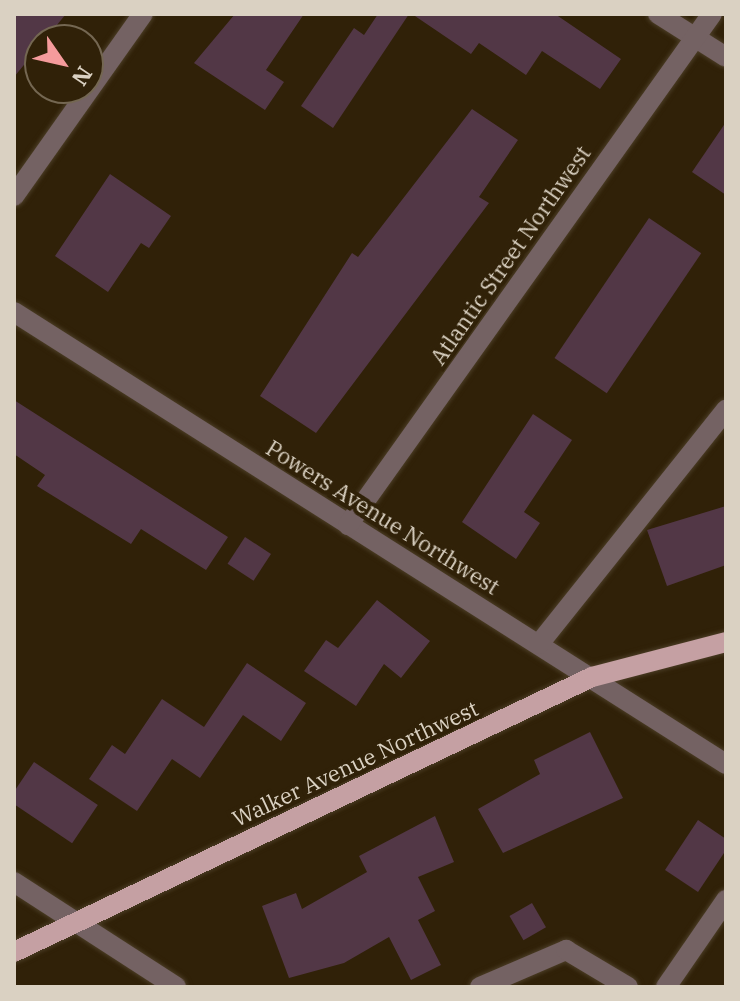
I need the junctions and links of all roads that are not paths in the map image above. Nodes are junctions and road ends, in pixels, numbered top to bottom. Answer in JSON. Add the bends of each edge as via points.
{"nodes":[{"id":1,"x":143,"y":14,"type":"edge"},
{"id":2,"x":658,"y":14,"type":"edge"},
{"id":3,"x":712,"y":14,"type":"edge"},
{"id":4,"x":695,"y":37,"type":"junction"},
{"id":5,"x":726,"y":57,"type":"edge"},
{"id":6,"x":14,"y":196,"type":"edge"},
{"id":7,"x":14,"y":312,"type":"edge"},
{"id":8,"x":726,"y":410,"type":"edge"},
{"id":9,"x":348,"y":525,"type":"junction"},
{"id":10,"x":726,"y":642,"type":"edge"},
{"id":11,"x":539,"y":644,"type":"junction"},
{"id":12,"x":592,"y":677,"type":"junction"},
{"id":13,"x":726,"y":764,"type":"edge"},
{"id":14,"x":14,"y":882,"type":"edge"},
{"id":15,"x":726,"y":900,"type":"edge"},
{"id":16,"x":76,"y":923,"type":"junction"},
{"id":17,"x":14,"y":952,"type":"edge"},
{"id":18,"x":176,"y":987,"type":"edge"},
{"id":19,"x":480,"y":987,"type":"edge"},
{"id":20,"x":628,"y":987,"type":"edge"},
{"id":21,"x":666,"y":987,"type":"edge"}],
"edges":[{"from":1,"to":6,"type":"street"},
{"from":2,"to":4,"type":"street"},
{"from":3,"to":4,"type":"street","name":"Atlantic Street Northwest"},
{"from":4,"to":5,"type":"street"},
{"from":4,"to":9,"type":"street","name":"Atlantic Street Northwest"},
{"from":7,"to":9,"type":"street","name":"Powers Avenue Northwest"},
{"from":8,"to":11,"type":"street"},
{"from":9,"to":11,"type":"street","name":"Powers Avenue Northwest"},
{"from":10,"to":12,"type":"main road","name":"Walker Avenue Northwest"},
{"from":11,"to":12,"type":"street","name":"Powers Avenue Northwest"},
{"from":12,"to":13,"type":"street","name":"Powers Avenue Northwest"},
{"from":12,"to":16,"type":"main road","name":"Walker Avenue Northwest"},
{"from":14,"to":16,"type":"street"},
{"from":15,"to":21,"type":"street"},
{"from":16,"to":17,"type":"main road","name":"Walker Avenue Northwest"},
{"from":16,"to":18,"type":"street"},
{"from":19,"to":20,"type":"street","via":[[566,950]]}]}
